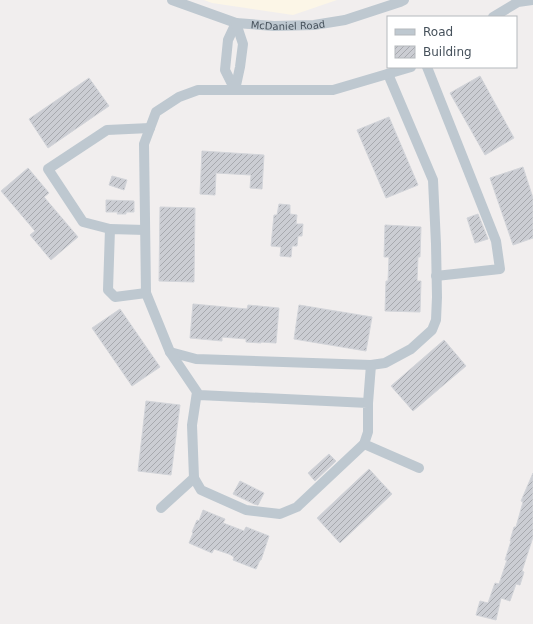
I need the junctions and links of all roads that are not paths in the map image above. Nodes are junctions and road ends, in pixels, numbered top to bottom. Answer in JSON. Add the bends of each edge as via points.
{"nodes":[{"id":1,"x":172,"y":0,"type":"edge"},
{"id":2,"x":404,"y":0,"type":"edge"},
{"id":3,"x":532,"y":0,"type":"edge"},
{"id":4,"x":495,"y":16,"type":"edge"},
{"id":5,"x":236,"y":23,"type":"junction"},
{"id":6,"x":408,"y":68,"type":"edge"},
{"id":7,"x":427,"y":68,"type":"edge"},
{"id":8,"x":388,"y":74,"type":"junction"},
{"id":9,"x":235,"y":90,"type":"junction"},
{"id":10,"x":150,"y":128,"type":"junction"},
{"id":11,"x":110,"y":229,"type":"junction"},
{"id":12,"x":145,"y":230,"type":"junction"},
{"id":13,"x":436,"y":276,"type":"junction"},
{"id":14,"x":146,"y":293,"type":"junction"},
{"id":15,"x":170,"y":352,"type":"junction"},
{"id":16,"x":371,"y":365,"type":"junction"},
{"id":17,"x":197,"y":392,"type":"junction"},
{"id":18,"x":368,"y":403,"type":"junction"},
{"id":19,"x":364,"y":444,"type":"junction"},
{"id":20,"x":420,"y":468,"type":"dead end"},
{"id":21,"x":194,"y":478,"type":"junction"},
{"id":22,"x":161,"y":508,"type":"dead end"}],
"edges":[{"from":1,"to":5,"type":"street","name":"McDaniel Road"},
{"from":2,"to":5,"type":"street","name":"McDaniel Road","via":[[345,20],[314,25],[274,26]]},
{"from":3,"to":4,"type":"street","via":[[518,2]]},
{"from":5,"to":9,"type":"street","via":[[243,44]]},
{"from":5,"to":9,"type":"street","via":[[228,40],[225,70]]},
{"from":6,"to":8,"type":"street"},
{"from":7,"to":13,"type":"street","via":[[496,241],[500,269]]},
{"from":8,"to":9,"type":"street","via":[[333,90]]},
{"from":8,"to":13,"type":"street","via":[[433,180]]},
{"from":9,"to":10,"type":"street","via":[[198,90],[180,97],[156,112]]},
{"from":10,"to":11,"type":"street","via":[[107,130],[48,169],[83,222]]},
{"from":10,"to":12,"type":"street","via":[[144,144]]},
{"from":11,"to":12,"type":"street"},
{"from":11,"to":14,"type":"street","via":[[108,290],[115,298]]},
{"from":12,"to":14,"type":"street"},
{"from":13,"to":16,"type":"street","via":[[436,320],[432,330],[411,349],[385,363]]},
{"from":14,"to":15,"type":"street"},
{"from":15,"to":16,"type":"street","via":[[196,359]]},
{"from":15,"to":17,"type":"street"},
{"from":16,"to":18,"type":"street"},
{"from":17,"to":18,"type":"street","via":[[199,395]]},
{"from":17,"to":21,"type":"street","via":[[192,425]]},
{"from":18,"to":19,"type":"street","via":[[368,432]]},
{"from":19,"to":20,"type":"street"},
{"from":19,"to":21,"type":"street","via":[[297,507],[280,514],[246,510],[201,490]]},
{"from":21,"to":22,"type":"street"}]}
